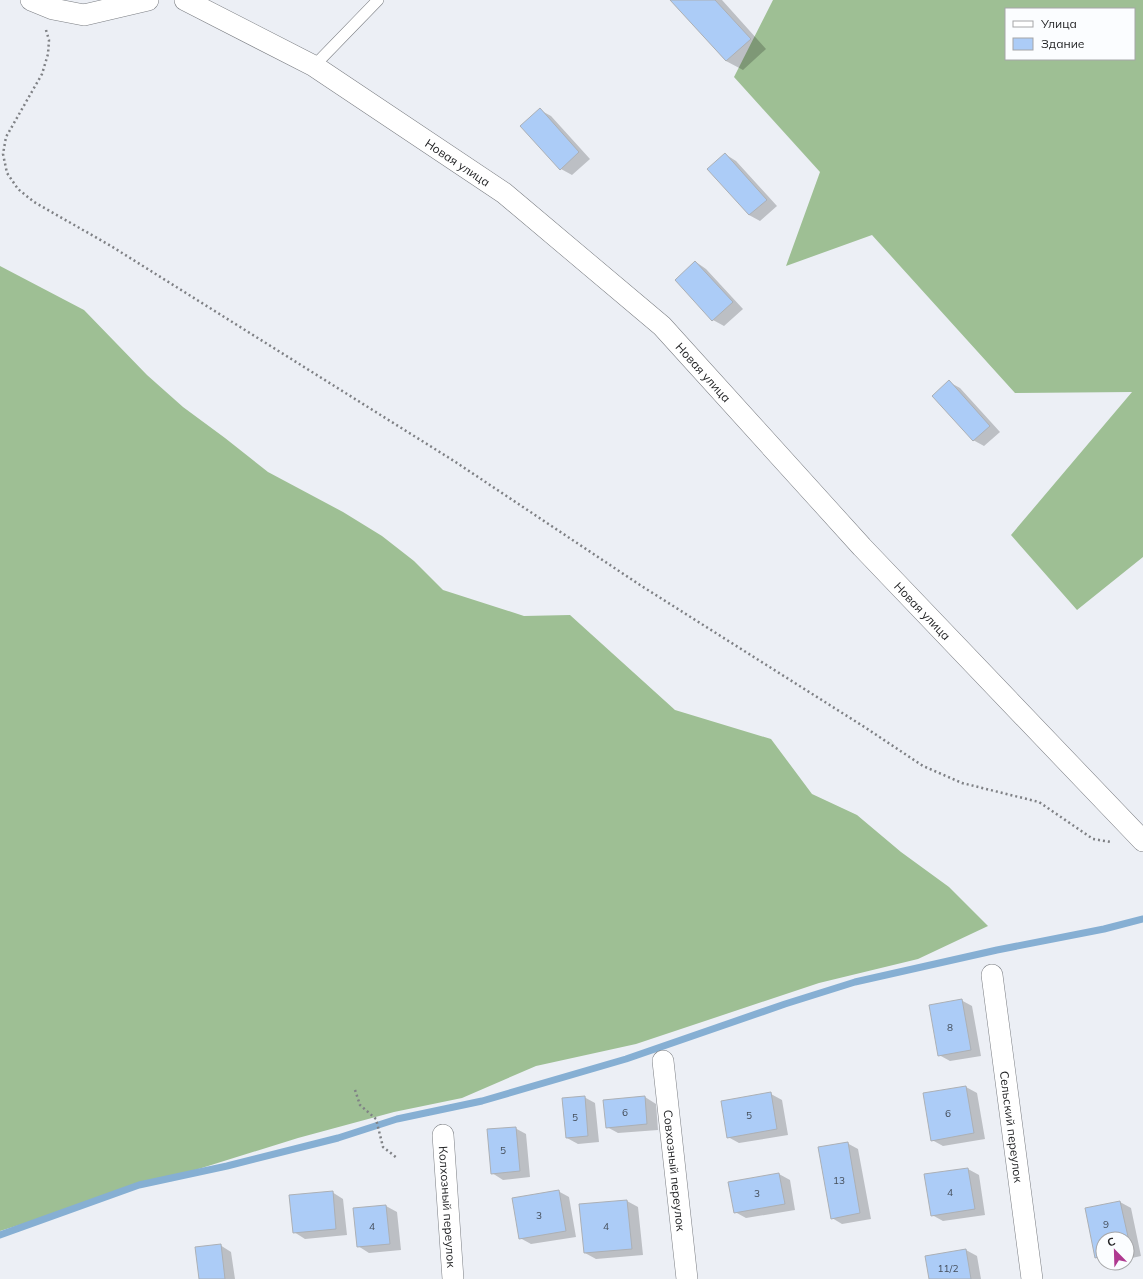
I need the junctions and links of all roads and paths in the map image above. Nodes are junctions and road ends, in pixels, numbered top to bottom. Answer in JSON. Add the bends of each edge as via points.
{"nodes":[{"id":1,"x":31,"y":0,"type":"edge"},
{"id":2,"x":148,"y":0,"type":"edge"},
{"id":3,"x":185,"y":0,"type":"edge"},
{"id":4,"x":378,"y":0,"type":"edge"},
{"id":5,"x":53,"y":9,"type":"junction"},
{"id":6,"x":314,"y":66,"type":"junction"},
{"id":7,"x":1139,"y":837,"type":"edge"},
{"id":8,"x":992,"y":975,"type":"dead end"},
{"id":9,"x":663,"y":1061,"type":"dead end"},
{"id":10,"x":355,"y":1090,"type":"dead end"},
{"id":11,"x":443,"y":1134,"type":"dead end"},
{"id":12,"x":397,"y":1158,"type":"dead end"},
{"id":13,"x":453,"y":1279,"type":"edge"},
{"id":14,"x":687,"y":1279,"type":"edge"},
{"id":15,"x":1032,"y":1279,"type":"edge"}],
"edges":[{"from":1,"to":5,"type":"street"},
{"from":2,"to":5,"type":"street","via":[[84,14]]},
{"from":3,"to":6,"type":"street","name":"Новая улица"},
{"from":4,"to":6,"type":"lane"},
{"from":5,"to":7,"type":"path","via":[[46,29],[49,40],[42,74],[6,137],[3,154],[7,173],[18,189],[34,202],[111,246],[448,457],[640,585],[923,766],[962,783],[1039,802],[1093,839],[1119,843]]},
{"from":6,"to":7,"type":"street","name":"Новая улица","via":[[504,193],[662,326],[868,553]]},
{"from":8,"to":15,"type":"street","name":"Сельский переулок"},
{"from":9,"to":14,"type":"street","name":"Совхозный переулок"},
{"from":10,"to":12,"type":"path","via":[[360,1105],[376,1119],[383,1147]]},
{"from":11,"to":13,"type":"street","name":"Колхозный переулок"}]}
